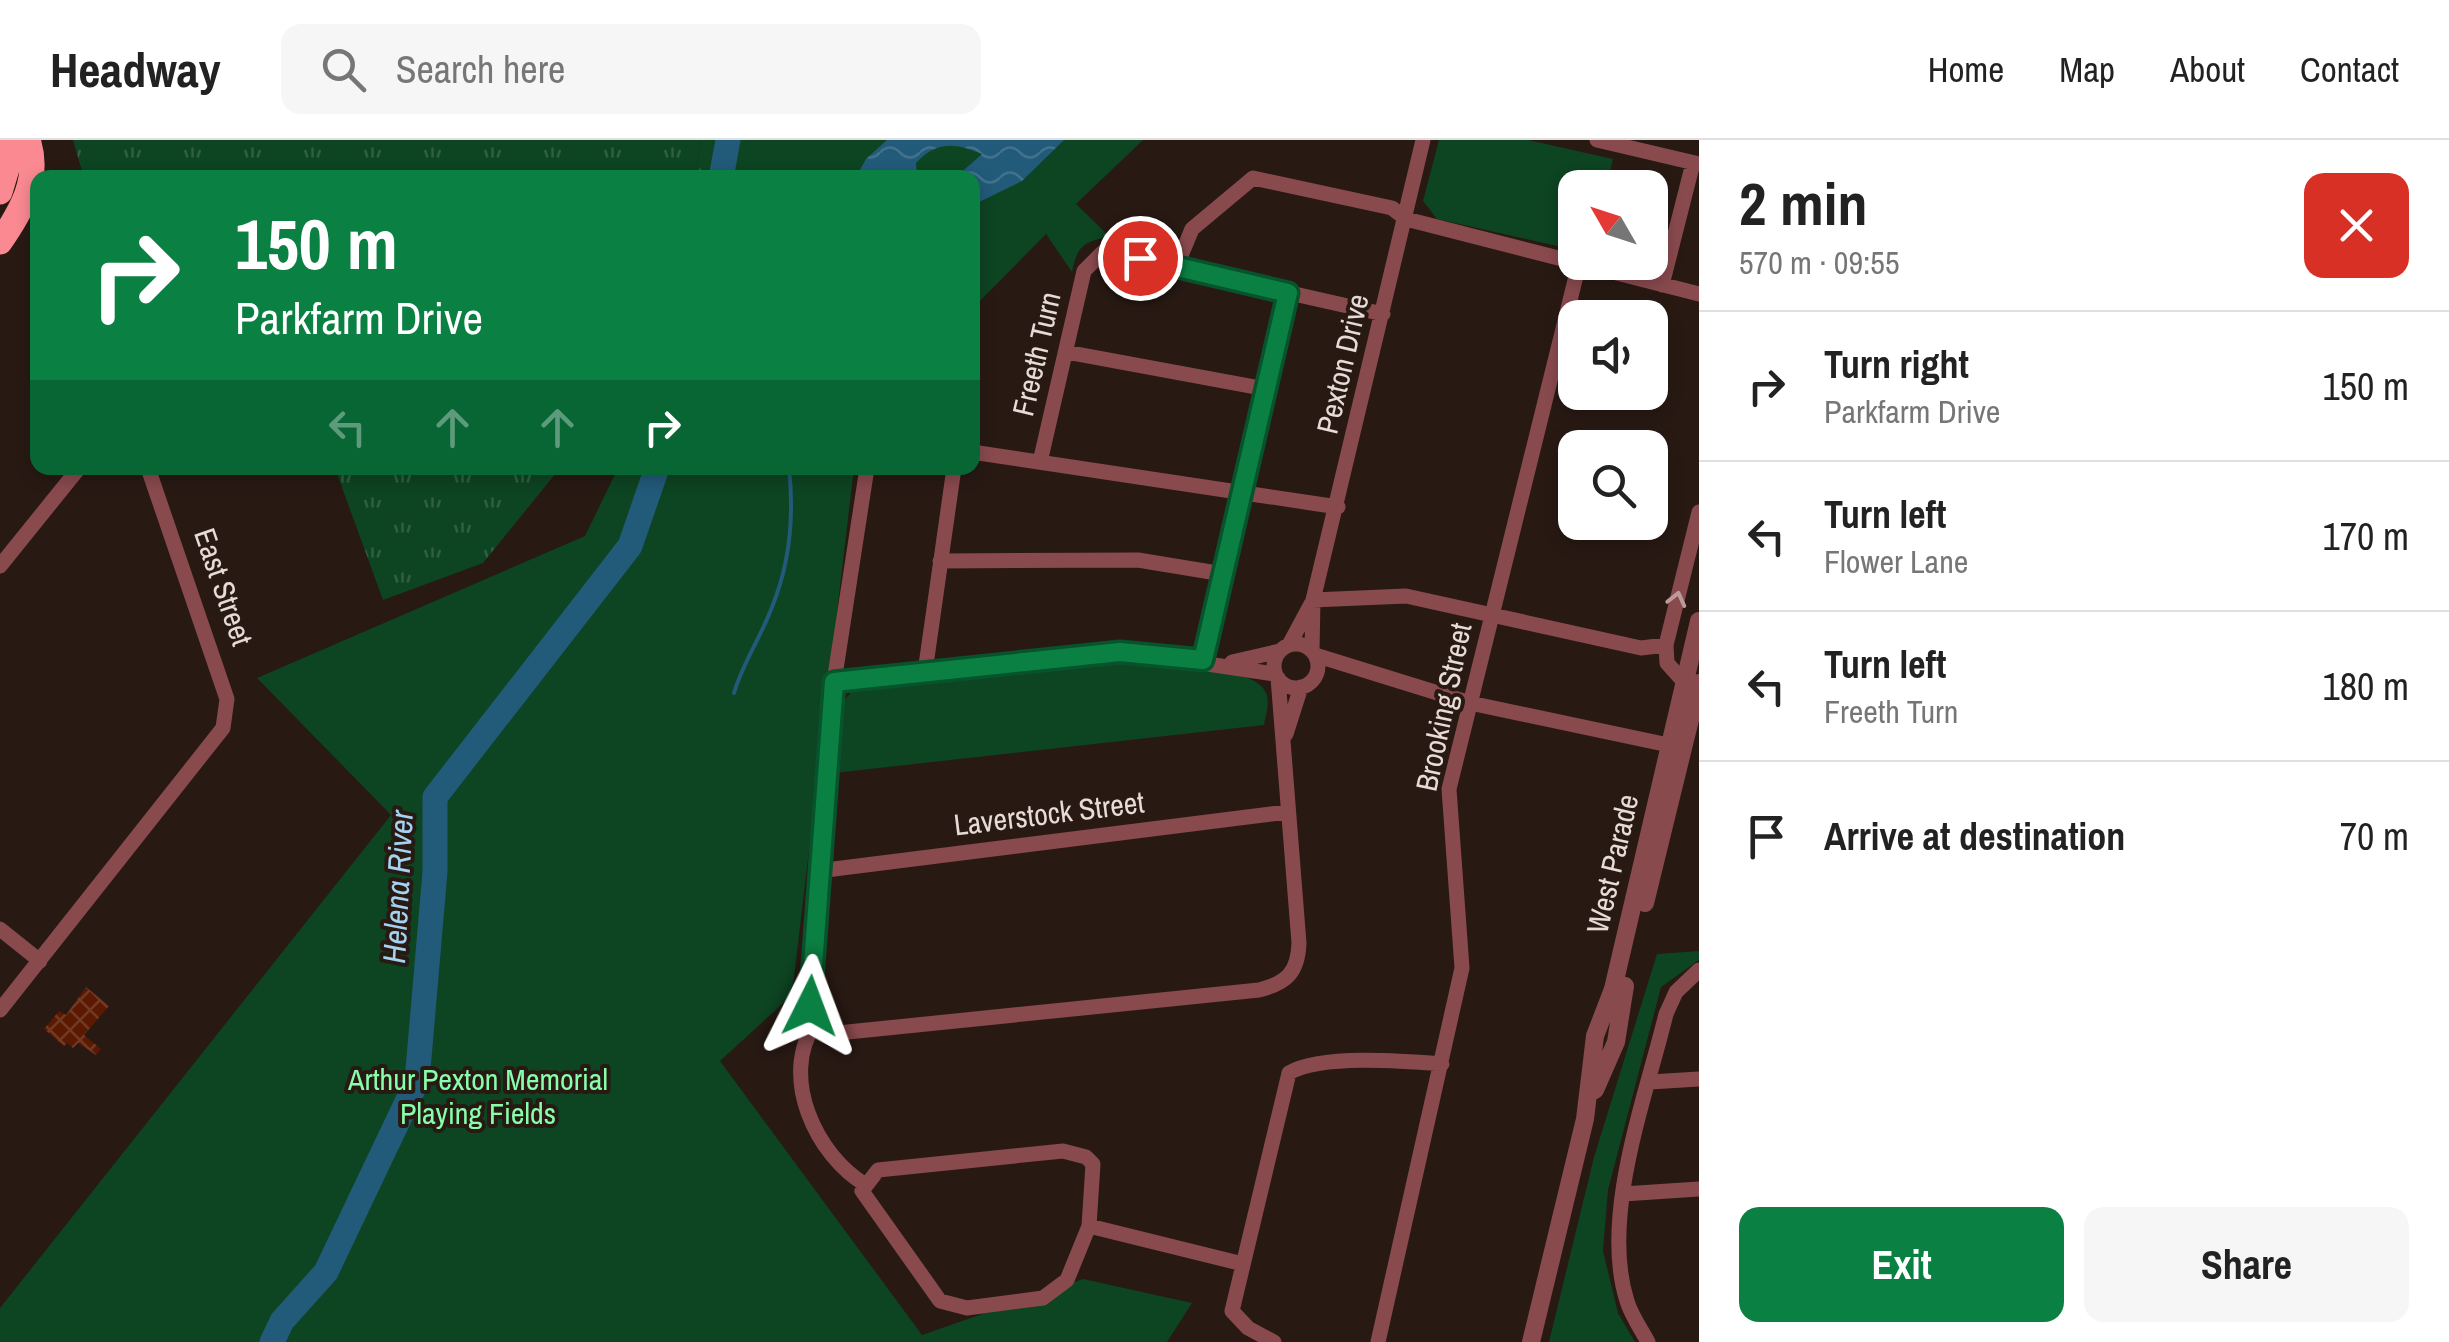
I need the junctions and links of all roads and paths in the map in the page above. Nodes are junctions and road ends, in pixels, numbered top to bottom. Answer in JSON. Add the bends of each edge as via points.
{"nodes":[{"id":1,"x":6,"y":140,"type":"edge"},
{"id":2,"x":28,"y":140,"type":"edge"},
{"id":3,"x":1423,"y":140,"type":"edge"},
{"id":4,"x":1597,"y":140,"type":"edge"},
{"id":5,"x":1696,"y":163,"type":"edge"},
{"id":6,"x":32,"y":170,"type":"edge"},
{"id":7,"x":30,"y":181,"type":"edge"},
{"id":8,"x":4,"y":183,"type":"edge"},
{"id":9,"x":1406,"y":219,"type":"junction"},
{"id":10,"x":0,"y":242,"type":"edge"},
{"id":11,"x":1558,"y":259,"type":"edge"},
{"id":12,"x":1177,"y":265,"type":"junction"},
{"id":13,"x":1574,"y":280,"type":"edge"},
{"id":14,"x":1642,"y":280,"type":"edge"},
{"id":15,"x":1662,"y":285,"type":"junction"},
{"id":16,"x":1288,"y":293,"type":"junction"},
{"id":17,"x":1699,"y":294,"type":"edge"},
{"id":18,"x":1382,"y":314,"type":"junction"},
{"id":19,"x":1066,"y":352,"type":"junction"},
{"id":20,"x":1266,"y":389,"type":"junction"},
{"id":21,"x":980,"y":453,"type":"edge"},
{"id":22,"x":1040,"y":462,"type":"junction"},
{"id":23,"x":73,"y":475,"type":"edge"},
{"id":24,"x":150,"y":475,"type":"edge"},
{"id":25,"x":866,"y":475,"type":"edge"},
{"id":26,"x":953,"y":475,"type":"edge"},
{"id":27,"x":1242,"y":490,"type":"junction"},
{"id":28,"x":1338,"y":508,"type":"junction"},
{"id":29,"x":1699,"y":512,"type":"edge"},
{"id":30,"x":940,"y":562,"type":"junction"},
{"id":31,"x":0,"y":566,"type":"edge"},
{"id":32,"x":1223,"y":574,"type":"junction"},
{"id":33,"x":1313,"y":600,"type":"junction"},
{"id":34,"x":1492,"y":616,"type":"junction"},
{"id":35,"x":1699,"y":621,"type":"edge"},
{"id":36,"x":1666,"y":646,"type":"junction"},
{"id":37,"x":1285,"y":648,"type":"junction"},
{"id":38,"x":1641,"y":648,"type":"junction"},
{"id":39,"x":1314,"y":653,"type":"junction"},
{"id":40,"x":1203,"y":660,"type":"junction"},
{"id":41,"x":1668,"y":663,"type":"junction"},
{"id":42,"x":1223,"y":664,"type":"junction"},
{"id":43,"x":1359,"y":670,"type":"junction"},
{"id":44,"x":925,"y":672,"type":"junction"},
{"id":45,"x":1277,"y":676,"type":"junction"},
{"id":46,"x":834,"y":682,"type":"junction"},
{"id":47,"x":1692,"y":682,"type":"edge"},
{"id":48,"x":1307,"y":683,"type":"junction"},
{"id":49,"x":1470,"y":703,"type":"junction"},
{"id":50,"x":1283,"y":742,"type":"junction"},
{"id":51,"x":1675,"y":747,"type":"junction"},
{"id":52,"x":1287,"y":812,"type":"junction"},
{"id":53,"x":818,"y":870,"type":"junction"},
{"id":54,"x":0,"y":929,"type":"edge"},
{"id":55,"x":40,"y":961,"type":"junction"},
{"id":56,"x":1699,"y":970,"type":"edge"},
{"id":57,"x":0,"y":1010,"type":"edge"},
{"id":58,"x":816,"y":1024,"type":"junction"},
{"id":59,"x":1442,"y":1064,"type":"junction"},
{"id":60,"x":1699,"y":1080,"type":"edge"},
{"id":61,"x":1650,"y":1082,"type":"junction"},
{"id":62,"x":866,"y":1184,"type":"junction"},
{"id":63,"x":1699,"y":1189,"type":"edge"},
{"id":64,"x":1623,"y":1194,"type":"junction"},
{"id":65,"x":1088,"y":1226,"type":"junction"},
{"id":66,"x":1242,"y":1264,"type":"junction"},
{"id":67,"x":1274,"y":1342,"type":"edge"},
{"id":68,"x":1378,"y":1342,"type":"edge"},
{"id":69,"x":1531,"y":1342,"type":"edge"},
{"id":70,"x":1648,"y":1342,"type":"edge"}],
"edges":[{"from":1,"to":8,"type":"highway"},
{"from":2,"to":6,"type":"highway"},
{"from":3,"to":9,"type":"street","name":"Pexton Drive"},
{"from":4,"to":5,"type":"street"},
{"from":5,"to":15,"type":"street"},
{"from":7,"to":10,"type":"highway"},
{"from":9,"to":11,"type":"street"},
{"from":9,"to":12,"type":"street","via":[[1392,208],[1253,178],[1192,228]]},
{"from":9,"to":18,"type":"street","name":"Pexton Drive"},
{"from":12,"to":16,"type":"street","name":"Freeth Turn"},
{"from":12,"to":19,"type":"street","name":"Freeth Turn","via":[[1104,251],[1084,271]]},
{"from":13,"to":34,"type":"street","name":"Brooking Street"},
{"from":14,"to":15,"type":"street"},
{"from":15,"to":17,"type":"street"},
{"from":16,"to":18,"type":"street","name":"Freeth Turn"},
{"from":16,"to":20,"type":"street"},
{"from":18,"to":28,"type":"street","name":"Pexton Drive"},
{"from":19,"to":20,"type":"street"},
{"from":19,"to":22,"type":"street","name":"Freeth Turn"},
{"from":20,"to":27,"type":"street"},
{"from":21,"to":22,"type":"street"},
{"from":22,"to":27,"type":"street"},
{"from":23,"to":31,"type":"street"},
{"from":24,"to":55,"type":"street","name":"East Street","via":[[227,699],[224,728]]},
{"from":25,"to":46,"type":"street"},
{"from":26,"to":30,"type":"street"},
{"from":27,"to":28,"type":"street"},
{"from":27,"to":32,"type":"street"},
{"from":28,"to":33,"type":"street","name":"Pexton Drive"},
{"from":36,"to":29,"type":"street","one_way":true},
{"from":30,"to":32,"type":"street","via":[[1138,560]]},
{"from":30,"to":44,"type":"street"},
{"from":32,"to":40,"type":"street"},
{"from":33,"to":34,"type":"street","via":[[1406,596]]},
{"from":33,"to":37,"type":"street","name":"Pexton Drive"},
{"from":33,"to":39,"type":"street","name":"Pexton Drive"},
{"from":34,"to":38,"type":"street"},
{"from":34,"to":49,"type":"street","name":"Brooking Street"},
{"from":35,"to":47,"type":"street","name":"West Parade"},
{"from":36,"to":38,"type":"street"},
{"from":36,"to":41,"type":"street"},
{"from":37,"to":39,"type":"street"},
{"from":37,"to":42,"type":"street"},
{"from":37,"to":45,"type":"street","name":"Pexton Drive"},
{"from":38,"to":41,"type":"street"},
{"from":39,"to":43,"type":"street"},
{"from":39,"to":48,"type":"street","name":"Pexton Drive"},
{"from":40,"to":42,"type":"street"},
{"from":40,"to":44,"type":"street","via":[[1120,652]]},
{"from":41,"to":47,"type":"street"},
{"from":42,"to":45,"type":"street"},
{"from":43,"to":48,"type":"street"},
{"from":43,"to":49,"type":"street"},
{"from":44,"to":46,"type":"street"},
{"from":45,"to":48,"type":"street","via":[[1290,687]]},
{"from":45,"to":50,"type":"street"},
{"from":46,"to":53,"type":"street"},
{"from":47,"to":51,"type":"street","name":"West Parade"},
{"from":48,"to":50,"type":"street"},
{"from":49,"to":51,"type":"street"},
{"from":49,"to":59,"type":"street","name":"Brooking Street","via":[[1449,788],[1462,968]]},
{"from":50,"to":52,"type":"street"},
{"from":51,"to":69,"type":"street","name":"West Parade","via":[[1613,989],[1594,1036],[1585,1119]]},
{"from":52,"to":53,"type":"street","name":"Laverstock Street"},
{"from":52,"to":58,"type":"street","via":[[1298,956],[1287,980],[1259,990],[838,1033]]},
{"from":53,"to":58,"type":"street","via":[[810,1006]]},
{"from":54,"to":55,"type":"street"},
{"from":55,"to":57,"type":"street"},
{"from":56,"to":61,"type":"street","via":[[1676,992]]},
{"from":58,"to":62,"type":"street","via":[[800,1055],[809,1116],[824,1148],[846,1174]]},
{"from":59,"to":66,"type":"street","via":[[1301,1065],[1289,1073]]},
{"from":59,"to":68,"type":"street","name":"Brooking Street"},
{"from":60,"to":61,"type":"street"},
{"from":61,"to":64,"type":"street"},
{"from":62,"to":65,"type":"street","via":[[878,1170],[1075,1152],[1096,1172]]},
{"from":62,"to":65,"type":"street","via":[[865,1200],[950,1307],[1054,1293],[1068,1280]]},
{"from":63,"to":64,"type":"street"},
{"from":64,"to":70,"type":"street","via":[[1618,1248],[1627,1301]]},
{"from":65,"to":66,"type":"street"},
{"from":66,"to":67,"type":"street","via":[[1232,1311]]}]}
